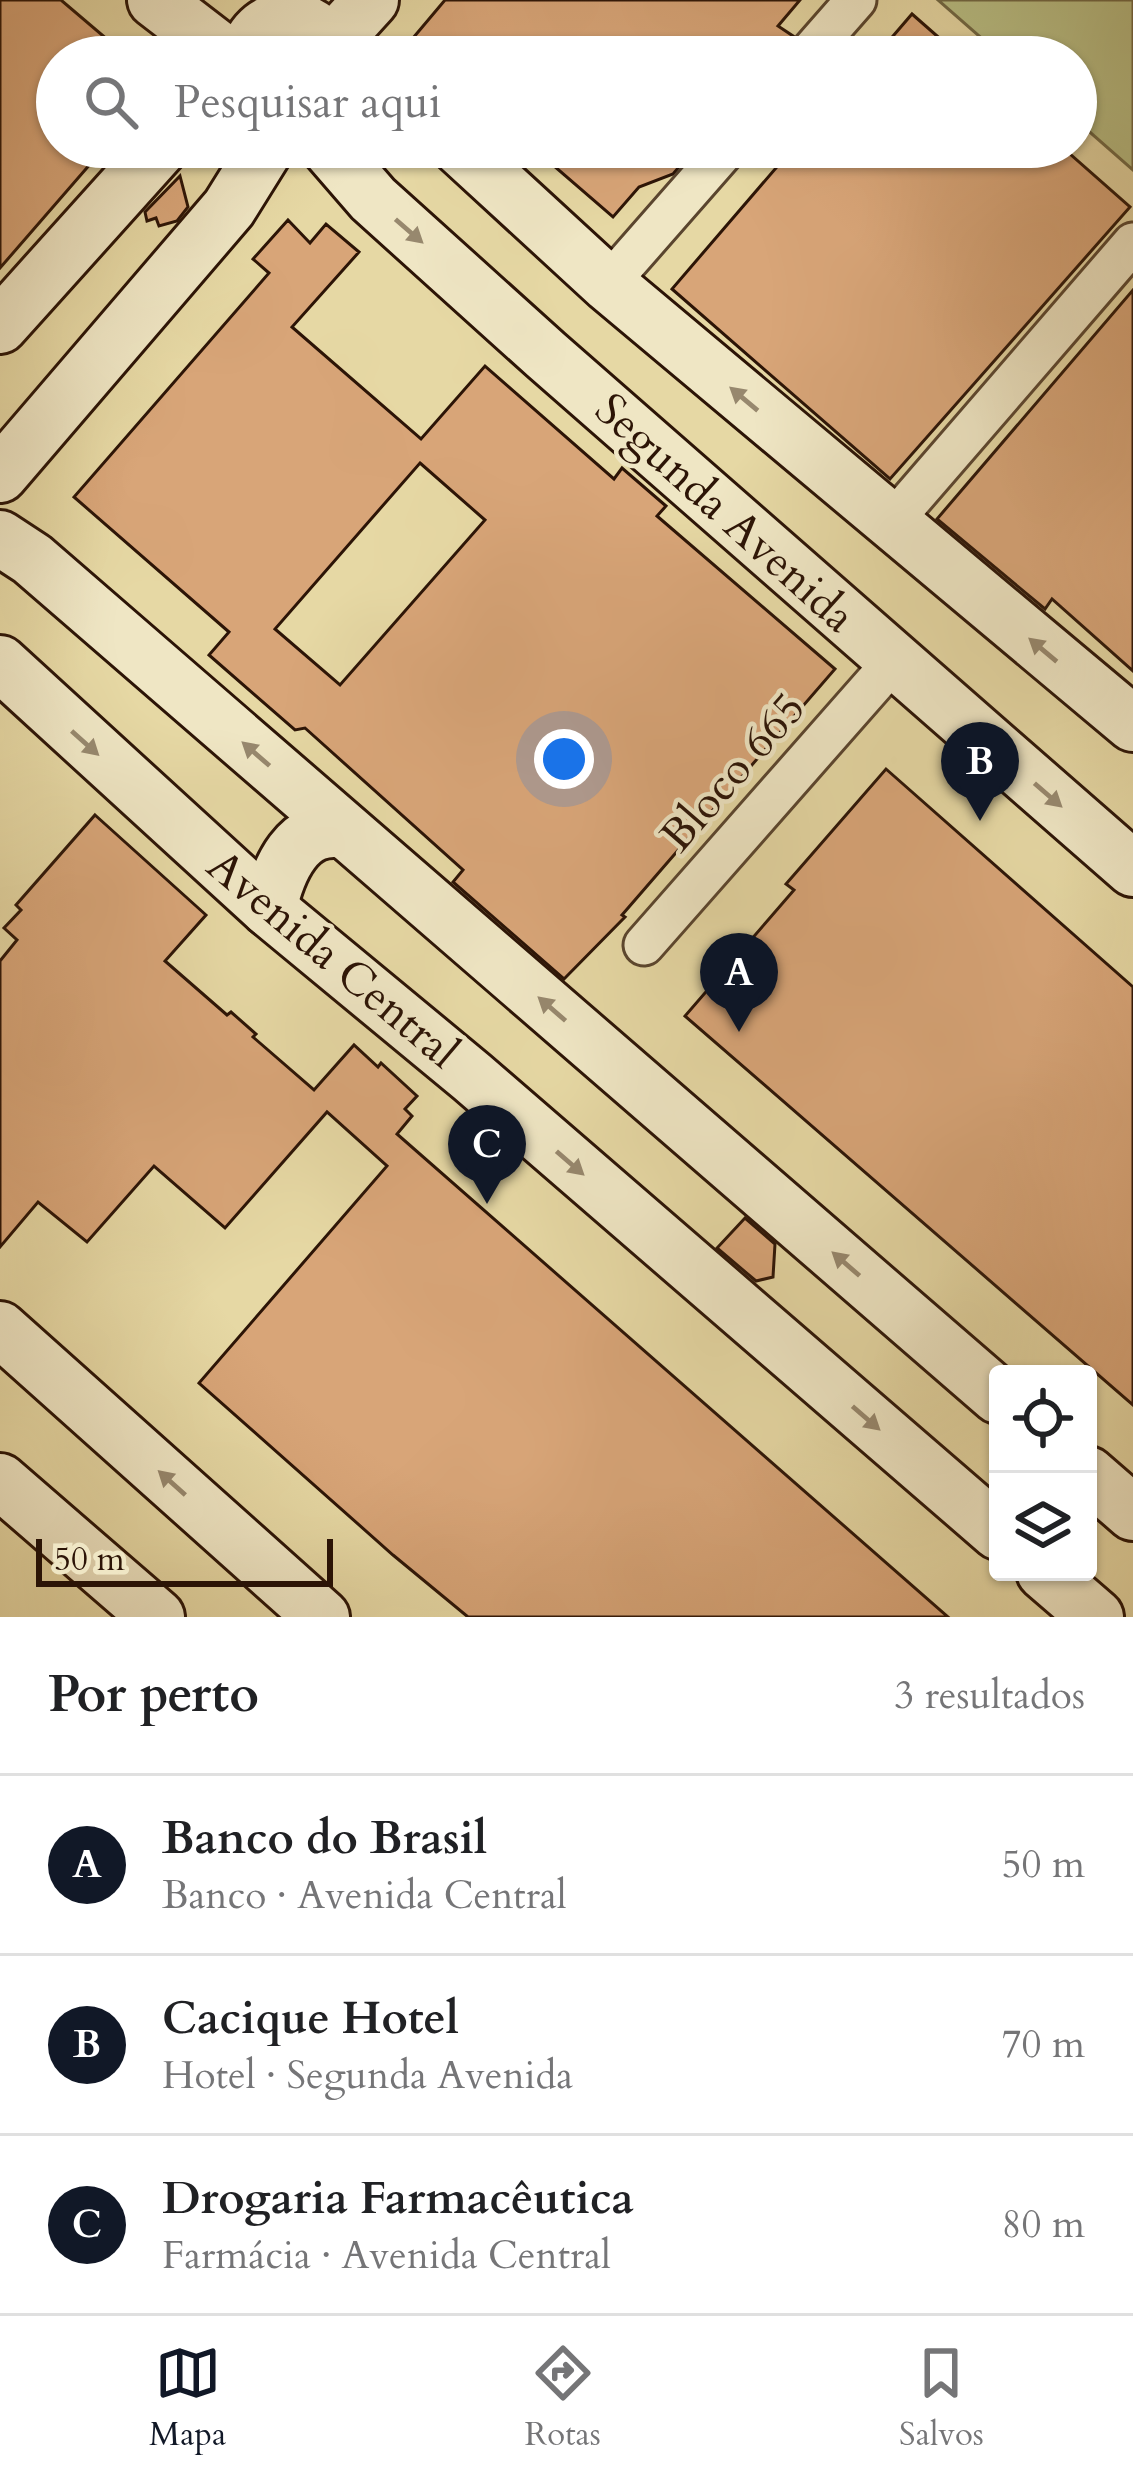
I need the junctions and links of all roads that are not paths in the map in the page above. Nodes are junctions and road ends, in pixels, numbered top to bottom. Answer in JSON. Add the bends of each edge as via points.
{"nodes":[{"id":1,"x":155,"y":0,"type":"edge"},
{"id":2,"x":370,"y":0,"type":"edge"},
{"id":3,"x":856,"y":0,"type":"edge"},
{"id":4,"x":304,"y":23,"type":"edge"},
{"id":5,"x":202,"y":36,"type":"edge"},
{"id":6,"x":256,"y":36,"type":"edge"},
{"id":7,"x":824,"y":36,"type":"edge"},
{"id":8,"x":142,"y":168,"type":"edge"},
{"id":9,"x":254,"y":168,"type":"edge"},
{"id":10,"x":346,"y":168,"type":"edge"},
{"id":11,"x":482,"y":168,"type":"edge"},
{"id":12,"x":710,"y":168,"type":"edge"},
{"id":13,"x":1133,"y":243,"type":"edge"},
{"id":14,"x":608,"y":284,"type":"junction"},
{"id":15,"x":0,"y":326,"type":"edge"},
{"id":16,"x":0,"y":475,"type":"edge"},
{"id":17,"x":891,"y":524,"type":"junction"},
{"id":18,"x":0,"y":538,"type":"edge"},
{"id":19,"x":0,"y":662,"type":"edge"},
{"id":20,"x":893,"y":662,"type":"junction"},
{"id":21,"x":1133,"y":724,"type":"edge"},
{"id":22,"x":346,"y":831,"type":"junction"},
{"id":23,"x":1133,"y":868,"type":"edge"},
{"id":24,"x":269,"y":910,"type":"junction"},
{"id":25,"x":644,"y":946,"type":"dead end"},
{"id":26,"x":0,"y":1329,"type":"edge"},
{"id":27,"x":989,"y":1388,"type":"edge"},
{"id":28,"x":0,"y":1481,"type":"edge"},
{"id":29,"x":1097,"y":1482,"type":"edge"},
{"id":30,"x":1133,"y":1513,"type":"edge"},
{"id":31,"x":989,"y":1524,"type":"edge"},
{"id":32,"x":1054,"y":1581,"type":"edge"},
{"id":33,"x":157,"y":1617,"type":"edge"},
{"id":34,"x":322,"y":1617,"type":"edge"},
{"id":35,"x":1096,"y":1617,"type":"edge"}],
"edges":[{"from":1,"to":5,"type":"street"},
{"from":2,"to":4,"type":"street"},
{"from":3,"to":7,"type":"street"},
{"from":4,"to":6,"type":"street","via":[[265,26]]},
{"from":8,"to":15,"type":"street"},
{"from":9,"to":16,"type":"street","via":[[229,208]]},
{"from":10,"to":20,"type":"street","name":"Segunda Avenida","one_way":true},
{"from":11,"to":14,"type":"street","name":"Segunda Avenida"},
{"from":12,"to":14,"type":"street"},
{"from":13,"to":17,"type":"street"},
{"from":17,"to":14,"type":"street","name":"Segunda Avenida","one_way":true},
{"from":21,"to":17,"type":"street","name":"Segunda Avenida","one_way":true},
{"from":22,"to":18,"type":"street","one_way":true},
{"from":19,"to":24,"type":"street","name":"Avenida Central","one_way":true},
{"from":20,"to":23,"type":"street","name":"Segunda Avenida","one_way":true},
{"from":20,"to":25,"type":"street","name":"Bloco 665"},
{"from":22,"to":24,"type":"street","via":[[312,833],[298,845],[276,878]]},
{"from":27,"to":22,"type":"street","one_way":true},
{"from":24,"to":31,"type":"street","name":"Avenida Central","one_way":true},
{"from":34,"to":26,"type":"street","one_way":true},
{"from":28,"to":33,"type":"street"},
{"from":29,"to":30,"type":"street"},
{"from":32,"to":35,"type":"street"}]}
